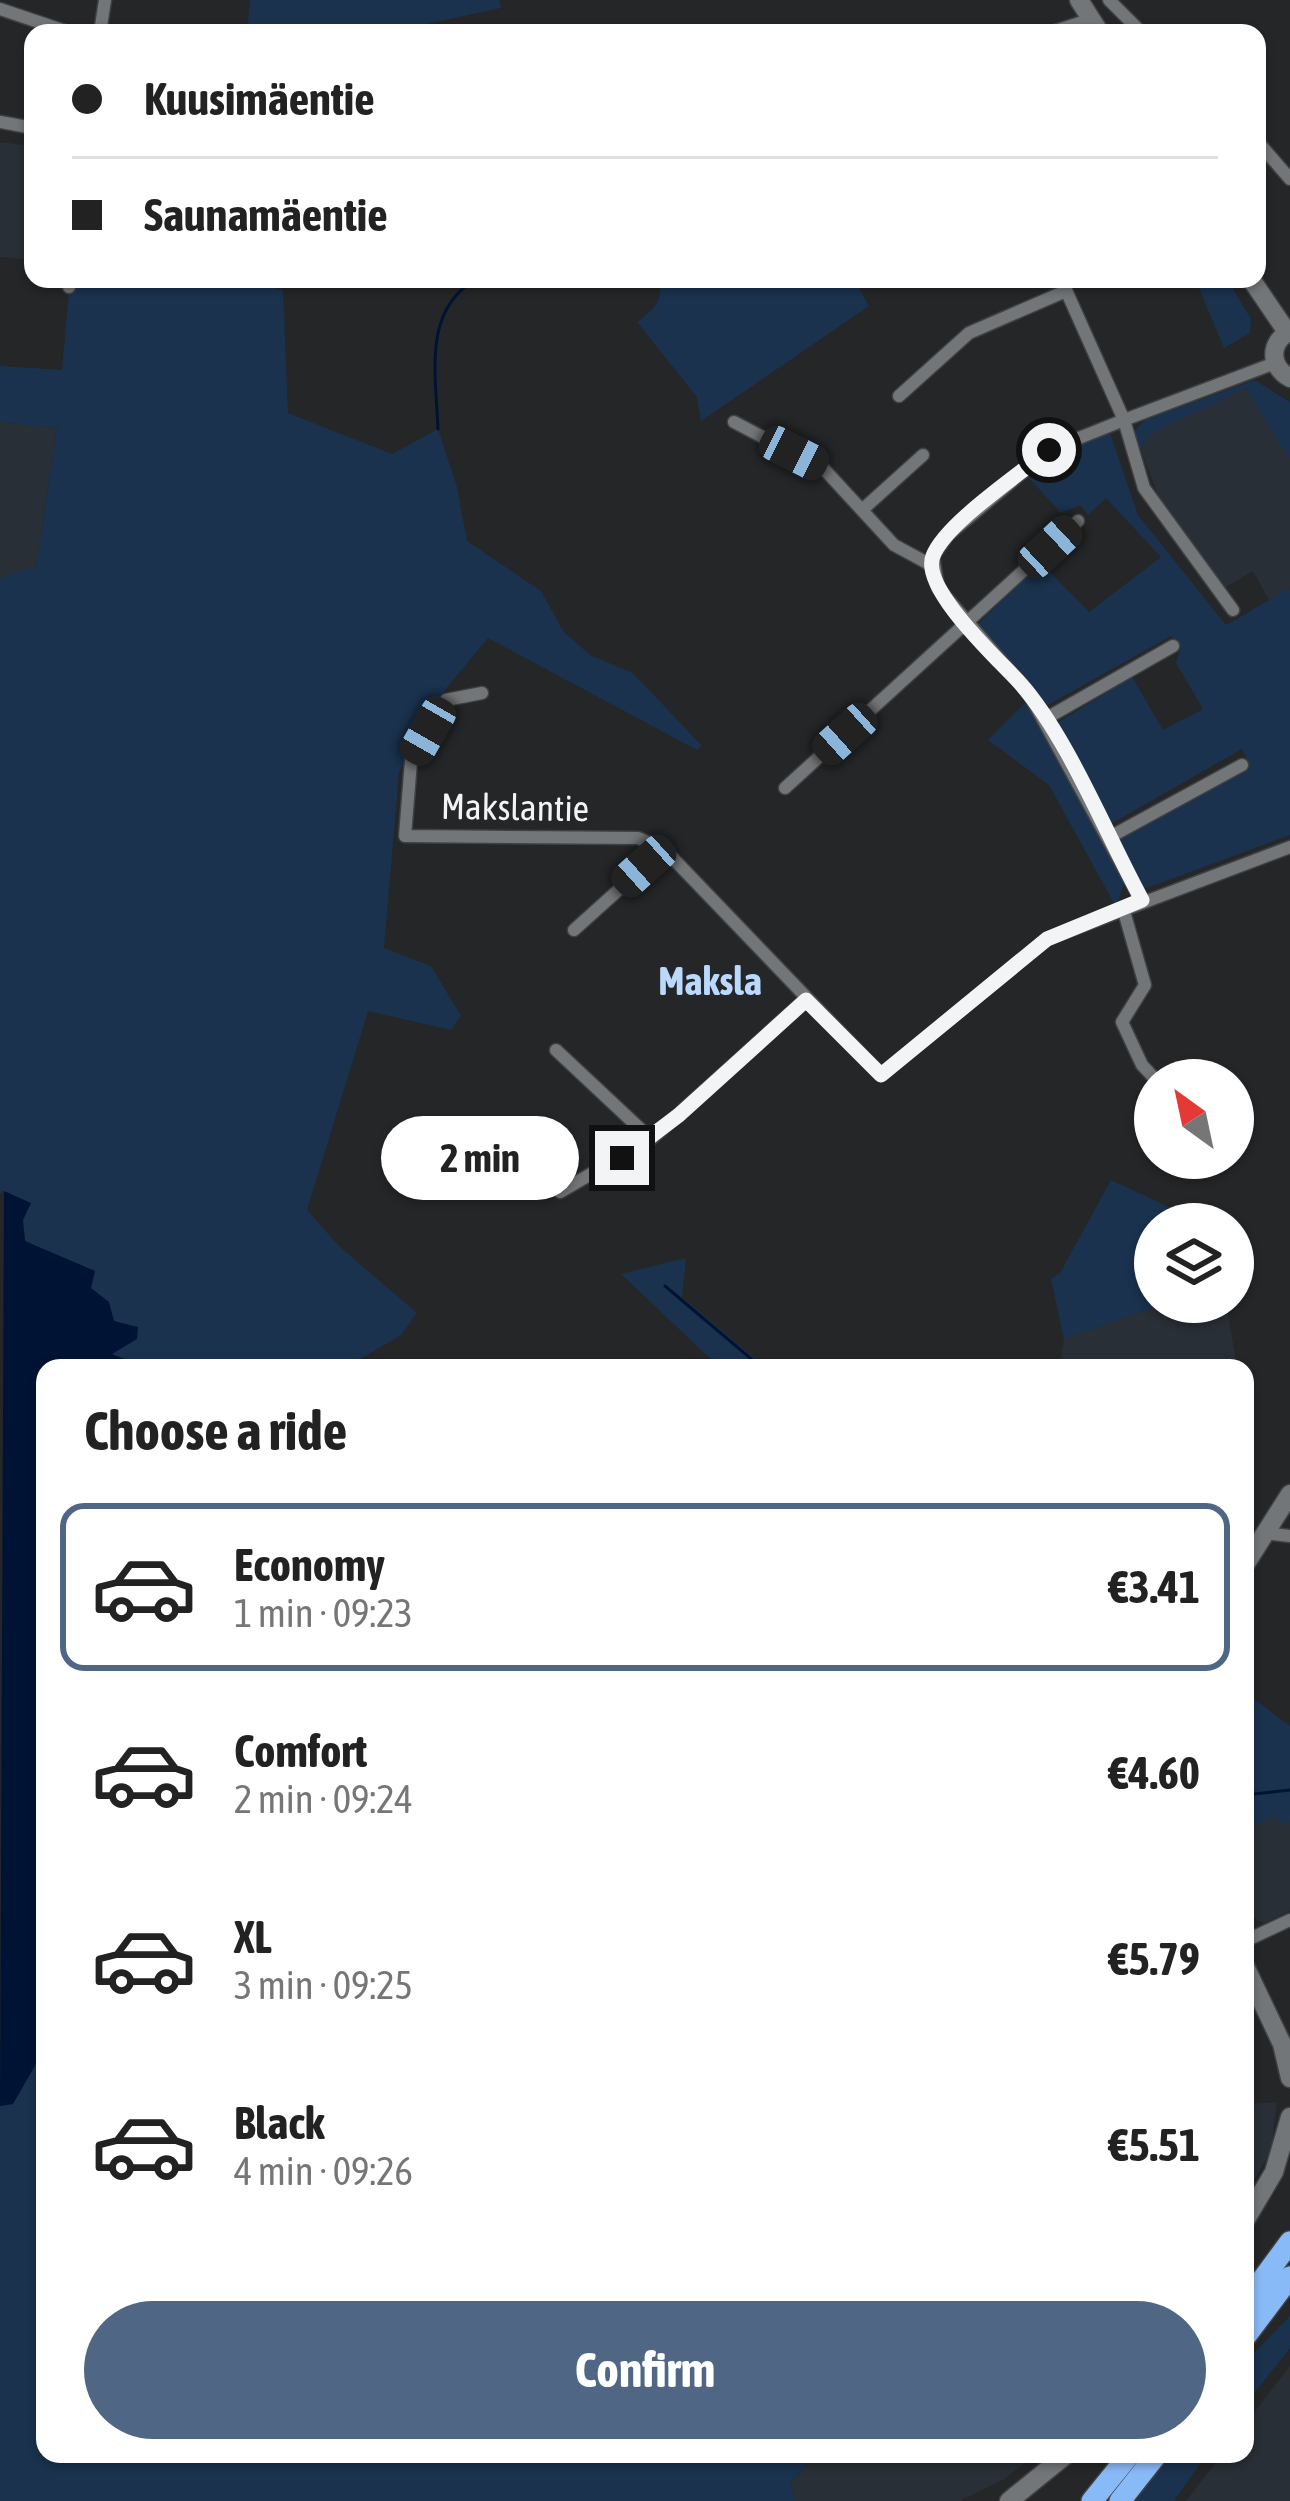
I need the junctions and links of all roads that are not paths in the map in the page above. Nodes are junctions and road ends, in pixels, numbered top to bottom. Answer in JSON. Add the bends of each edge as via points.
{"nodes":[{"id":1,"x":1109,"y":0,"type":"edge"},
{"id":2,"x":0,"y":9,"type":"edge"},
{"id":3,"x":44,"y":24,"type":"edge"},
{"id":4,"x":1133,"y":24,"type":"edge"},
{"id":5,"x":1266,"y":151,"type":"edge"},
{"id":6,"x":1290,"y":179,"type":"edge"},
{"id":7,"x":1058,"y":288,"type":"edge"},
{"id":8,"x":1065,"y":288,"type":"edge"},
{"id":9,"x":1257,"y":288,"type":"edge"},
{"id":10,"x":1288,"y":332,"type":"edge"},
{"id":11,"x":1275,"y":363,"type":"junction"},
{"id":12,"x":1290,"y":378,"type":"edge"},
{"id":13,"x":899,"y":396,"type":"dead end"},
{"id":14,"x":1124,"y":420,"type":"junction"},
{"id":15,"x":734,"y":422,"type":"dead end"},
{"id":16,"x":923,"y":455,"type":"dead end"},
{"id":17,"x":862,"y":510,"type":"junction"},
{"id":18,"x":1078,"y":521,"type":"dead end"},
{"id":19,"x":931,"y":565,"type":"junction"},
{"id":20,"x":1233,"y":610,"type":"dead end"},
{"id":21,"x":967,"y":625,"type":"junction"},
{"id":22,"x":1173,"y":646,"type":"dead end"},
{"id":23,"x":482,"y":693,"type":"dead end"},
{"id":24,"x":1045,"y":719,"type":"junction"},
{"id":25,"x":1242,"y":765,"type":"dead end"},
{"id":26,"x":785,"y":788,"type":"dead end"},
{"id":27,"x":1108,"y":838,"type":"junction"},
{"id":28,"x":1290,"y":847,"type":"edge"},
{"id":29,"x":664,"y":849,"type":"junction"},
{"id":30,"x":1142,"y":900,"type":"junction"},
{"id":31,"x":1123,"y":908,"type":"junction"},
{"id":32,"x":574,"y":930,"type":"dead end"},
{"id":33,"x":806,"y":1000,"type":"junction"},
{"id":34,"x":556,"y":1050,"type":"dead end"},
{"id":35,"x":1139,"y":1059,"type":"edge"},
{"id":36,"x":651,"y":1139,"type":"junction"},
{"id":37,"x":560,"y":1192,"type":"dead end"},
{"id":38,"x":1290,"y":1494,"type":"edge"},
{"id":39,"x":1290,"y":1536,"type":"edge"},
{"id":40,"x":1256,"y":1538,"type":"edge"},
{"id":41,"x":1290,"y":1920,"type":"edge"},
{"id":42,"x":1254,"y":1937,"type":"edge"},
{"id":43,"x":1254,"y":1985,"type":"edge"},
{"id":44,"x":1290,"y":2078,"type":"edge"},
{"id":45,"x":1290,"y":2117,"type":"edge"},
{"id":46,"x":1254,"y":2206,"type":"edge"},
{"id":47,"x":1290,"y":2242,"type":"edge"},
{"id":48,"x":1290,"y":2277,"type":"edge"},
{"id":49,"x":1254,"y":2291,"type":"edge"},
{"id":50,"x":1254,"y":2325,"type":"edge"},
{"id":51,"x":1056,"y":2463,"type":"edge"},
{"id":52,"x":1123,"y":2463,"type":"edge"},
{"id":53,"x":1150,"y":2463,"type":"edge"},
{"id":54,"x":1009,"y":2501,"type":"edge"},
{"id":55,"x":1092,"y":2501,"type":"edge"},
{"id":56,"x":1120,"y":2501,"type":"edge"}],
"edges":[{"from":1,"to":4,"type":"street"},
{"from":2,"to":3,"type":"street"},
{"from":5,"to":6,"type":"street"},
{"from":7,"to":13,"type":"street","via":[[969,333]]},
{"from":8,"to":14,"type":"street"},
{"from":9,"to":10,"type":"street"},
{"from":10,"to":11,"type":"street","via":[[1276,342]]},
{"from":11,"to":12,"type":"street"},
{"from":11,"to":14,"type":"street"},
{"from":14,"to":19,"type":"street","via":[[1049,450],[948,535]]},
{"from":14,"to":20,"type":"street","via":[[1144,488]]},
{"from":15,"to":17,"type":"street","via":[[824,469]]},
{"from":16,"to":17,"type":"street"},
{"from":17,"to":19,"type":"street","via":[[894,545]]},
{"from":18,"to":21,"type":"street"},
{"from":19,"to":21,"type":"street"},
{"from":21,"to":24,"type":"street"},
{"from":21,"to":26,"type":"street"},
{"from":22,"to":24,"type":"street"},
{"from":23,"to":29,"type":"street","name":"Makslantie","via":[[446,700],[411,761],[405,836],[638,838]]},
{"from":24,"to":27,"type":"street"},
{"from":25,"to":27,"type":"street"},
{"from":27,"to":30,"type":"street"},
{"from":28,"to":30,"type":"street"},
{"from":29,"to":32,"type":"street"},
{"from":29,"to":33,"type":"street"},
{"from":30,"to":31,"type":"street"},
{"from":31,"to":33,"type":"street","via":[[1047,939],[881,1075]]},
{"from":31,"to":35,"type":"street","via":[[1144,985],[1122,1022]]},
{"from":33,"to":36,"type":"street"},
{"from":34,"to":36,"type":"street"},
{"from":36,"to":37,"type":"street"},
{"from":38,"to":40,"type":"street"},
{"from":39,"to":40,"type":"street"},
{"from":41,"to":42,"type":"street"},
{"from":43,"to":44,"type":"street"},
{"from":45,"to":46,"type":"street"},
{"from":47,"to":49,"type":"highway"},
{"from":48,"to":50,"type":"highway"},
{"from":51,"to":54,"type":"street"},
{"from":52,"to":55,"type":"highway"},
{"from":53,"to":56,"type":"highway"}]}
